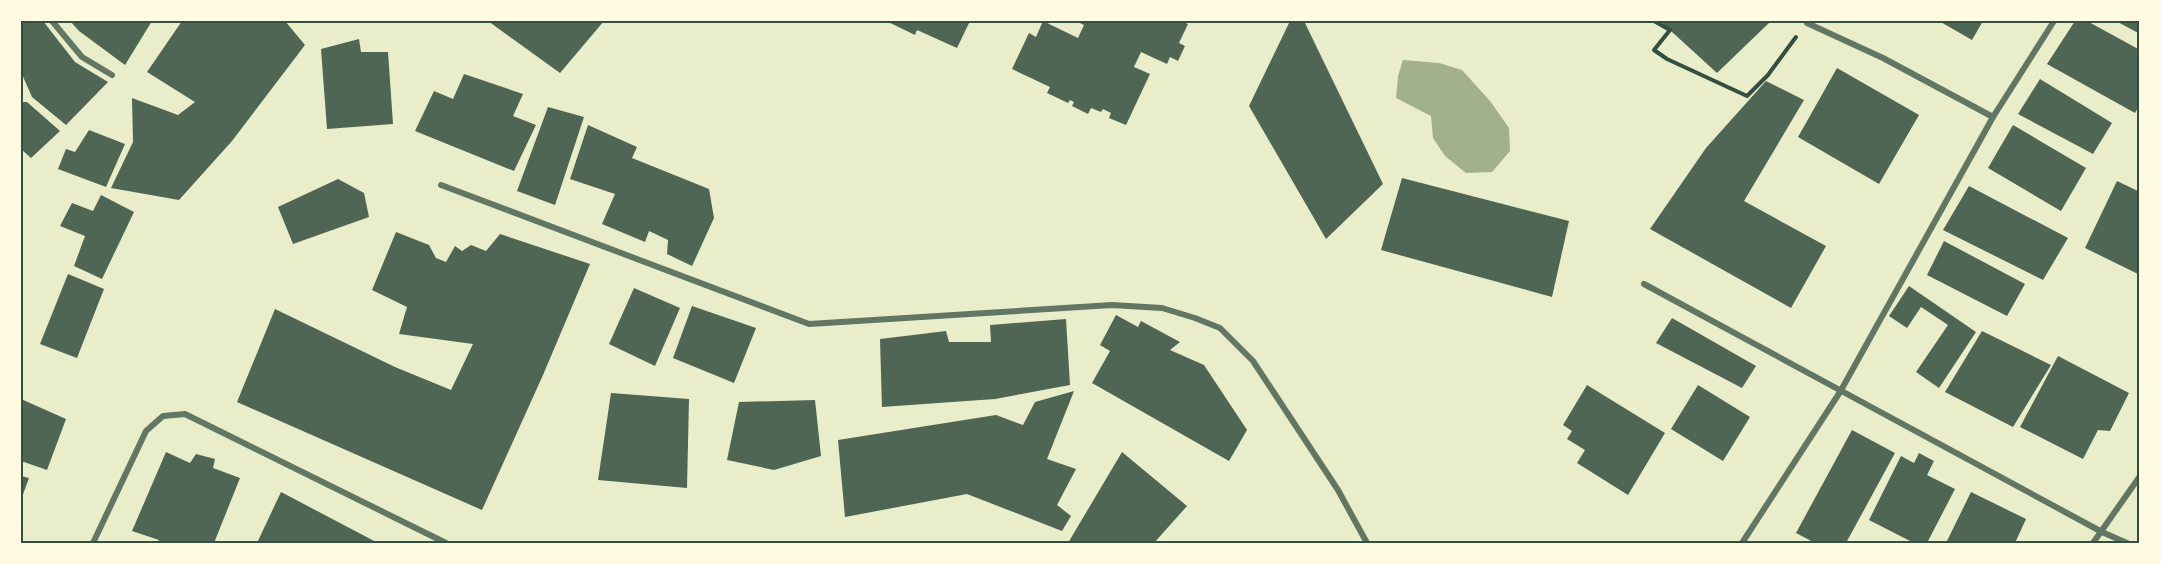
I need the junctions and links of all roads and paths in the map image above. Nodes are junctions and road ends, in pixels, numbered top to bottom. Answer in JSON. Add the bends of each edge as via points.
{"nodes":[{"id":1,"x":52,"y":21,"type":"edge"},
{"id":2,"x":1654,"y":21,"type":"edge"},
{"id":3,"x":2054,"y":21,"type":"edge"},
{"id":4,"x":1807,"y":23,"type":"joint"},
{"id":5,"x":112,"y":75,"type":"dead end"},
{"id":6,"x":1993,"y":117,"type":"junction"},
{"id":7,"x":441,"y":185,"type":"dead end"},
{"id":8,"x":1644,"y":284,"type":"dead end"},
{"id":9,"x":1840,"y":392,"type":"junction"},
{"id":10,"x":2140,"y":476,"type":"edge"},
{"id":11,"x":2102,"y":532,"type":"junction"},
{"id":12,"x":93,"y":543,"type":"edge"},
{"id":13,"x":446,"y":543,"type":"edge"},
{"id":14,"x":1367,"y":543,"type":"edge"},
{"id":15,"x":1742,"y":543,"type":"edge"},
{"id":16,"x":2093,"y":543,"type":"edge"},
{"id":17,"x":2127,"y":543,"type":"edge"}],
"edges":[{"from":1,"to":5,"type":"street","via":[[82,57]]},
{"from":2,"to":4,"type":"path","via":[[1670,30],[1654,50],[1747,96]]},
{"from":3,"to":6,"type":"street"},
{"from":4,"to":6,"type":"street","via":[[1883,58]]},
{"from":6,"to":9,"type":"street"},
{"from":7,"to":14,"type":"street","via":[[809,324],[1112,305],[1162,308],[1195,318],[1220,328],[1253,362],[1338,490]]},
{"from":8,"to":9,"type":"street"},
{"from":9,"to":11,"type":"street"},
{"from":9,"to":15,"type":"street"},
{"from":10,"to":11,"type":"street"},
{"from":11,"to":16,"type":"street"},
{"from":11,"to":17,"type":"street"},
{"from":12,"to":13,"type":"street","via":[[146,431],[163,416],[185,414]]}]}
